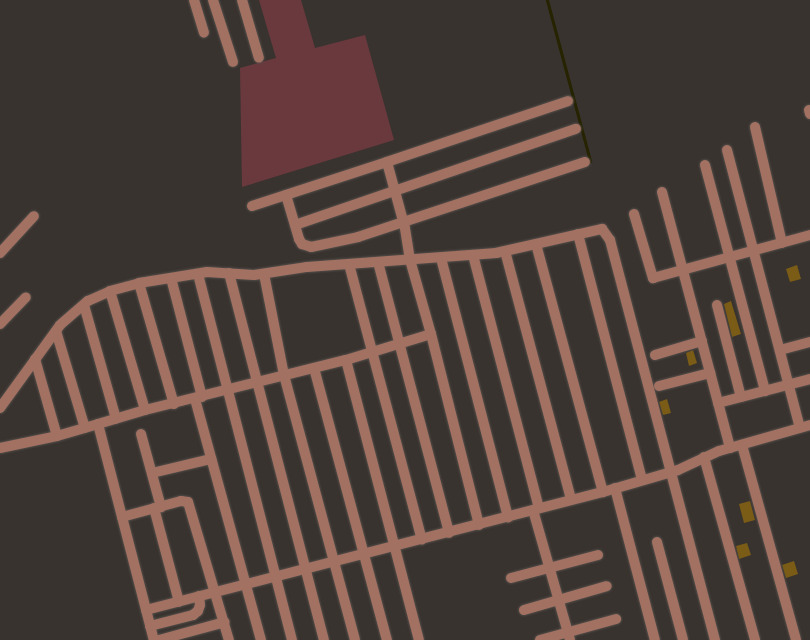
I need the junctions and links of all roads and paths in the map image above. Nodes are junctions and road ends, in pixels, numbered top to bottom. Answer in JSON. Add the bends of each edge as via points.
{"nodes":[{"id":1,"x":194,"y":0,"type":"edge"},
{"id":2,"x":213,"y":0,"type":"edge"},
{"id":3,"x":242,"y":0,"type":"edge"},
{"id":4,"x":204,"y":32,"type":"dead end"},
{"id":5,"x":259,"y":58,"type":"dead end"},
{"id":6,"x":233,"y":62,"type":"dead end"},
{"id":7,"x":568,"y":101,"type":"dead end"},
{"id":8,"x":755,"y":127,"type":"dead end"},
{"id":9,"x":576,"y":129,"type":"dead end"},
{"id":10,"x":727,"y":150,"type":"dead end"},
{"id":11,"x":387,"y":162,"type":"junction"},
{"id":12,"x":584,"y":162,"type":"dead end"},
{"id":13,"x":705,"y":165,"type":"dead end"},
{"id":14,"x":396,"y":192,"type":"junction"},
{"id":15,"x":662,"y":192,"type":"dead end"},
{"id":16,"x":286,"y":195,"type":"junction"},
{"id":17,"x":252,"y":206,"type":"dead end"},
{"id":18,"x":634,"y":214,"type":"dead end"},
{"id":19,"x":34,"y":216,"type":"dead end"},
{"id":20,"x":403,"y":222,"type":"junction"},
{"id":21,"x":295,"y":225,"type":"junction"},
{"id":22,"x":578,"y":234,"type":"junction"},
{"id":23,"x":810,"y":235,"type":"edge"},
{"id":24,"x":782,"y":243,"type":"junction"},
{"id":25,"x":536,"y":244,"type":"junction"},
{"id":26,"x":505,"y":251,"type":"junction"},
{"id":27,"x":754,"y":251,"type":"junction"},
{"id":28,"x":0,"y":253,"type":"edge"},
{"id":29,"x":473,"y":255,"type":"junction"},
{"id":30,"x":409,"y":257,"type":"junction"},
{"id":31,"x":731,"y":257,"type":"junction"},
{"id":32,"x":442,"y":258,"type":"junction"},
{"id":33,"x":378,"y":262,"type":"junction"},
{"id":34,"x":349,"y":264,"type":"junction"},
{"id":35,"x":683,"y":271,"type":"junction"},
{"id":36,"x":229,"y":273,"type":"junction"},
{"id":37,"x":198,"y":274,"type":"junction"},
{"id":38,"x":264,"y":274,"type":"junction"},
{"id":39,"x":171,"y":278,"type":"junction"},
{"id":40,"x":139,"y":283,"type":"junction"},
{"id":41,"x":110,"y":291,"type":"junction"},
{"id":42,"x":26,"y":297,"type":"dead end"},
{"id":43,"x":84,"y":305,"type":"junction"},
{"id":44,"x":717,"y":305,"type":"dead end"},
{"id":45,"x":0,"y":324,"type":"edge"},
{"id":46,"x":56,"y":331,"type":"junction"},
{"id":47,"x":431,"y":334,"type":"junction"},
{"id":48,"x":702,"y":341,"type":"junction"},
{"id":49,"x":810,"y":342,"type":"edge"},
{"id":50,"x":400,"y":344,"type":"junction"},
{"id":51,"x":780,"y":350,"type":"junction"},
{"id":52,"x":371,"y":353,"type":"junction"},
{"id":53,"x":655,"y":354,"type":"dead end"},
{"id":54,"x":35,"y":359,"type":"junction"},
{"id":55,"x":346,"y":360,"type":"junction"},
{"id":56,"x":314,"y":368,"type":"junction"},
{"id":57,"x":710,"y":373,"type":"junction"},
{"id":58,"x":284,"y":375,"type":"junction"},
{"id":59,"x":810,"y":379,"type":"edge"},
{"id":60,"x":258,"y":382,"type":"junction"},
{"id":61,"x":789,"y":385,"type":"junction"},
{"id":62,"x":659,"y":386,"type":"dead end"},
{"id":63,"x":226,"y":391,"type":"junction"},
{"id":64,"x":765,"y":391,"type":"junction"},
{"id":65,"x":741,"y":397,"type":"junction"},
{"id":66,"x":198,"y":398,"type":"junction"},
{"id":67,"x":718,"y":403,"type":"junction"},
{"id":68,"x":174,"y":404,"type":"junction"},
{"id":69,"x":0,"y":408,"type":"edge"},
{"id":70,"x":145,"y":410,"type":"junction"},
{"id":71,"x":116,"y":419,"type":"junction"},
{"id":72,"x":98,"y":424,"type":"junction"},
{"id":73,"x":805,"y":427,"type":"edge"},
{"id":74,"x":85,"y":428,"type":"junction"},
{"id":75,"x":141,"y":434,"type":"dead end"},
{"id":76,"x":57,"y":436,"type":"junction"},
{"id":77,"x":742,"y":445,"type":"junction"},
{"id":78,"x":0,"y":448,"type":"edge"},
{"id":79,"x":730,"y":448,"type":"junction"},
{"id":80,"x":704,"y":457,"type":"junction"},
{"id":81,"x":211,"y":458,"type":"junction"},
{"id":82,"x":673,"y":472,"type":"junction"},
{"id":83,"x":152,"y":473,"type":"junction"},
{"id":84,"x":642,"y":480,"type":"junction"},
{"id":85,"x":615,"y":488,"type":"junction"},
{"id":86,"x":604,"y":492,"type":"junction"},
{"id":87,"x":571,"y":499,"type":"junction"},
{"id":88,"x":157,"y":508,"type":"junction"},
{"id":89,"x":536,"y":509,"type":"junction"},
{"id":90,"x":122,"y":517,"type":"junction"},
{"id":91,"x":508,"y":517,"type":"junction"},
{"id":92,"x":479,"y":525,"type":"junction"},
{"id":93,"x":449,"y":533,"type":"junction"},
{"id":94,"x":422,"y":540,"type":"junction"},
{"id":95,"x":657,"y":542,"type":"dead end"},
{"id":96,"x":393,"y":547,"type":"junction"},
{"id":97,"x":364,"y":553,"type":"junction"},
{"id":98,"x":598,"y":555,"type":"dead end"},
{"id":99,"x":333,"y":561,"type":"junction"},
{"id":100,"x":304,"y":568,"type":"junction"},
{"id":101,"x":550,"y":568,"type":"junction"},
{"id":102,"x":276,"y":576,"type":"junction"},
{"id":103,"x":511,"y":578,"type":"dead end"},
{"id":104,"x":245,"y":584,"type":"junction"},
{"id":105,"x":607,"y":586,"type":"dead end"},
{"id":106,"x":216,"y":592,"type":"junction"},
{"id":107,"x":199,"y":596,"type":"junction"},
{"id":108,"x":179,"y":602,"type":"junction"},
{"id":109,"x":559,"y":602,"type":"junction"},
{"id":110,"x":146,"y":610,"type":"junction"},
{"id":111,"x":524,"y":610,"type":"dead end"},
{"id":112,"x":616,"y":619,"type":"dead end"},
{"id":113,"x":225,"y":622,"type":"junction"},
{"id":114,"x":150,"y":626,"type":"junction"},
{"id":115,"x":569,"y":636,"type":"edge"},
{"id":116,"x":154,"y":640,"type":"edge"},
{"id":117,"x":159,"y":640,"type":"edge"},
{"id":118,"x":229,"y":640,"type":"edge"},
{"id":119,"x":260,"y":640,"type":"edge"},
{"id":120,"x":292,"y":640,"type":"edge"},
{"id":121,"x":324,"y":640,"type":"edge"},
{"id":122,"x":355,"y":640,"type":"edge"},
{"id":123,"x":387,"y":640,"type":"edge"},
{"id":124,"x":419,"y":640,"type":"edge"},
{"id":125,"x":540,"y":640,"type":"edge"},
{"id":126,"x":655,"y":640,"type":"edge"},
{"id":127,"x":683,"y":640,"type":"edge"},
{"id":128,"x":715,"y":640,"type":"edge"},
{"id":129,"x":754,"y":640,"type":"edge"},
{"id":130,"x":796,"y":640,"type":"edge"}],
"edges":[{"from":1,"to":4,"type":"street"},
{"from":2,"to":6,"type":"street"},
{"from":3,"to":5,"type":"street"},
{"from":7,"to":11,"type":"street"},
{"from":8,"to":24,"type":"street"},
{"from":9,"to":14,"type":"street"},
{"from":10,"to":27,"type":"street"},
{"from":11,"to":14,"type":"street"},
{"from":11,"to":16,"type":"street"},
{"from":12,"to":20,"type":"street"},
{"from":13,"to":31,"type":"street"},
{"from":14,"to":20,"type":"street"},
{"from":14,"to":21,"type":"street"},
{"from":15,"to":35,"type":"street"},
{"from":16,"to":17,"type":"street"},
{"from":16,"to":21,"type":"street"},
{"from":18,"to":35,"type":"street","via":[[652,278]]},
{"from":19,"to":28,"type":"street"},
{"from":20,"to":21,"type":"street","via":[[346,241],[311,247],[302,244]]},
{"from":20,"to":30,"type":"street"},
{"from":22,"to":25,"type":"street"},
{"from":22,"to":82,"type":"street","via":[[602,230],[610,240]]},
{"from":22,"to":84,"type":"street"},
{"from":23,"to":24,"type":"street"},
{"from":24,"to":27,"type":"street"},
{"from":25,"to":26,"type":"street"},
{"from":25,"to":86,"type":"street"},
{"from":26,"to":29,"type":"street"},
{"from":26,"to":87,"type":"street"},
{"from":27,"to":31,"type":"street"},
{"from":27,"to":51,"type":"street"},
{"from":29,"to":32,"type":"street"},
{"from":29,"to":89,"type":"street"},
{"from":30,"to":32,"type":"street"},
{"from":30,"to":33,"type":"street"},
{"from":30,"to":47,"type":"street"},
{"from":31,"to":35,"type":"street"},
{"from":31,"to":64,"type":"street"},
{"from":32,"to":91,"type":"street"},
{"from":33,"to":34,"type":"street"},
{"from":33,"to":50,"type":"street"},
{"from":34,"to":38,"type":"street"},
{"from":34,"to":52,"type":"street"},
{"from":35,"to":48,"type":"street"},
{"from":36,"to":37,"type":"street"},
{"from":36,"to":38,"type":"street"},
{"from":36,"to":60,"type":"street"},
{"from":37,"to":39,"type":"street"},
{"from":37,"to":63,"type":"street"},
{"from":38,"to":58,"type":"street"},
{"from":39,"to":40,"type":"street"},
{"from":39,"to":66,"type":"street"},
{"from":40,"to":41,"type":"street"},
{"from":40,"to":68,"type":"street"},
{"from":41,"to":43,"type":"street"},
{"from":41,"to":70,"type":"street"},
{"from":42,"to":45,"type":"street"},
{"from":43,"to":46,"type":"street"},
{"from":43,"to":71,"type":"street"},
{"from":44,"to":65,"type":"street"},
{"from":46,"to":54,"type":"street"},
{"from":46,"to":74,"type":"street"},
{"from":47,"to":50,"type":"street"},
{"from":47,"to":92,"type":"street"},
{"from":48,"to":53,"type":"street"},
{"from":48,"to":57,"type":"street"},
{"from":49,"to":51,"type":"street"},
{"from":50,"to":52,"type":"street"},
{"from":50,"to":93,"type":"street"},
{"from":51,"to":61,"type":"street"},
{"from":52,"to":55,"type":"street"},
{"from":52,"to":94,"type":"street"},
{"from":54,"to":69,"type":"street"},
{"from":54,"to":76,"type":"street"},
{"from":55,"to":56,"type":"street"},
{"from":55,"to":96,"type":"street"},
{"from":56,"to":58,"type":"street"},
{"from":56,"to":97,"type":"street"},
{"from":57,"to":62,"type":"street"},
{"from":57,"to":67,"type":"street"},
{"from":58,"to":60,"type":"street"},
{"from":58,"to":99,"type":"street"},
{"from":59,"to":61,"type":"street"},
{"from":60,"to":63,"type":"street"},
{"from":60,"to":100,"type":"street"},
{"from":61,"to":64,"type":"street"},
{"from":61,"to":73,"type":"street"},
{"from":63,"to":66,"type":"street"},
{"from":63,"to":102,"type":"street"},
{"from":64,"to":65,"type":"street"},
{"from":65,"to":67,"type":"street"},
{"from":66,"to":68,"type":"street"},
{"from":66,"to":81,"type":"street"},
{"from":67,"to":79,"type":"street"},
{"from":68,"to":70,"type":"street"},
{"from":70,"to":71,"type":"street"},
{"from":71,"to":72,"type":"street"},
{"from":72,"to":74,"type":"street"},
{"from":72,"to":90,"type":"street"},
{"from":73,"to":77,"type":"street"},
{"from":74,"to":76,"type":"street"},
{"from":75,"to":83,"type":"street"},
{"from":76,"to":78,"type":"street"},
{"from":77,"to":79,"type":"street"},
{"from":77,"to":130,"type":"street"},
{"from":79,"to":80,"type":"street"},
{"from":80,"to":82,"type":"street"},
{"from":80,"to":129,"type":"street"},
{"from":81,"to":83,"type":"street"},
{"from":81,"to":104,"type":"street"},
{"from":82,"to":84,"type":"street"},
{"from":82,"to":128,"type":"street"},
{"from":83,"to":88,"type":"street"},
{"from":84,"to":85,"type":"street"},
{"from":85,"to":86,"type":"street"},
{"from":85,"to":126,"type":"street"},
{"from":86,"to":87,"type":"street"},
{"from":87,"to":89,"type":"street"},
{"from":88,"to":90,"type":"street"},
{"from":88,"to":106,"type":"street","via":[[185,501],[190,505]]},
{"from":88,"to":108,"type":"street"},
{"from":89,"to":91,"type":"street"},
{"from":89,"to":101,"type":"street"},
{"from":90,"to":110,"type":"street"},
{"from":91,"to":92,"type":"street"},
{"from":92,"to":93,"type":"street"},
{"from":93,"to":94,"type":"street"},
{"from":94,"to":96,"type":"street"},
{"from":95,"to":127,"type":"street"},
{"from":96,"to":97,"type":"street"},
{"from":96,"to":124,"type":"street"},
{"from":97,"to":99,"type":"street"},
{"from":97,"to":123,"type":"street"},
{"from":98,"to":101,"type":"street"},
{"from":99,"to":100,"type":"street"},
{"from":99,"to":122,"type":"street"},
{"from":100,"to":102,"type":"street"},
{"from":100,"to":121,"type":"street"},
{"from":101,"to":103,"type":"street"},
{"from":101,"to":109,"type":"street"},
{"from":102,"to":104,"type":"street"},
{"from":102,"to":120,"type":"street"},
{"from":104,"to":106,"type":"street"},
{"from":104,"to":119,"type":"street"},
{"from":105,"to":109,"type":"street"},
{"from":106,"to":107,"type":"street"},
{"from":106,"to":113,"type":"street"},
{"from":107,"to":108,"type":"street"},
{"from":107,"to":114,"type":"street","via":[[200,605],[193,615]]},
{"from":108,"to":110,"type":"street"},
{"from":109,"to":111,"type":"street"},
{"from":109,"to":115,"type":"street"},
{"from":110,"to":114,"type":"street"},
{"from":112,"to":115,"type":"street"},
{"from":113,"to":117,"type":"street"},
{"from":113,"to":118,"type":"street"},
{"from":114,"to":116,"type":"street"},
{"from":115,"to":125,"type":"street"}]}
